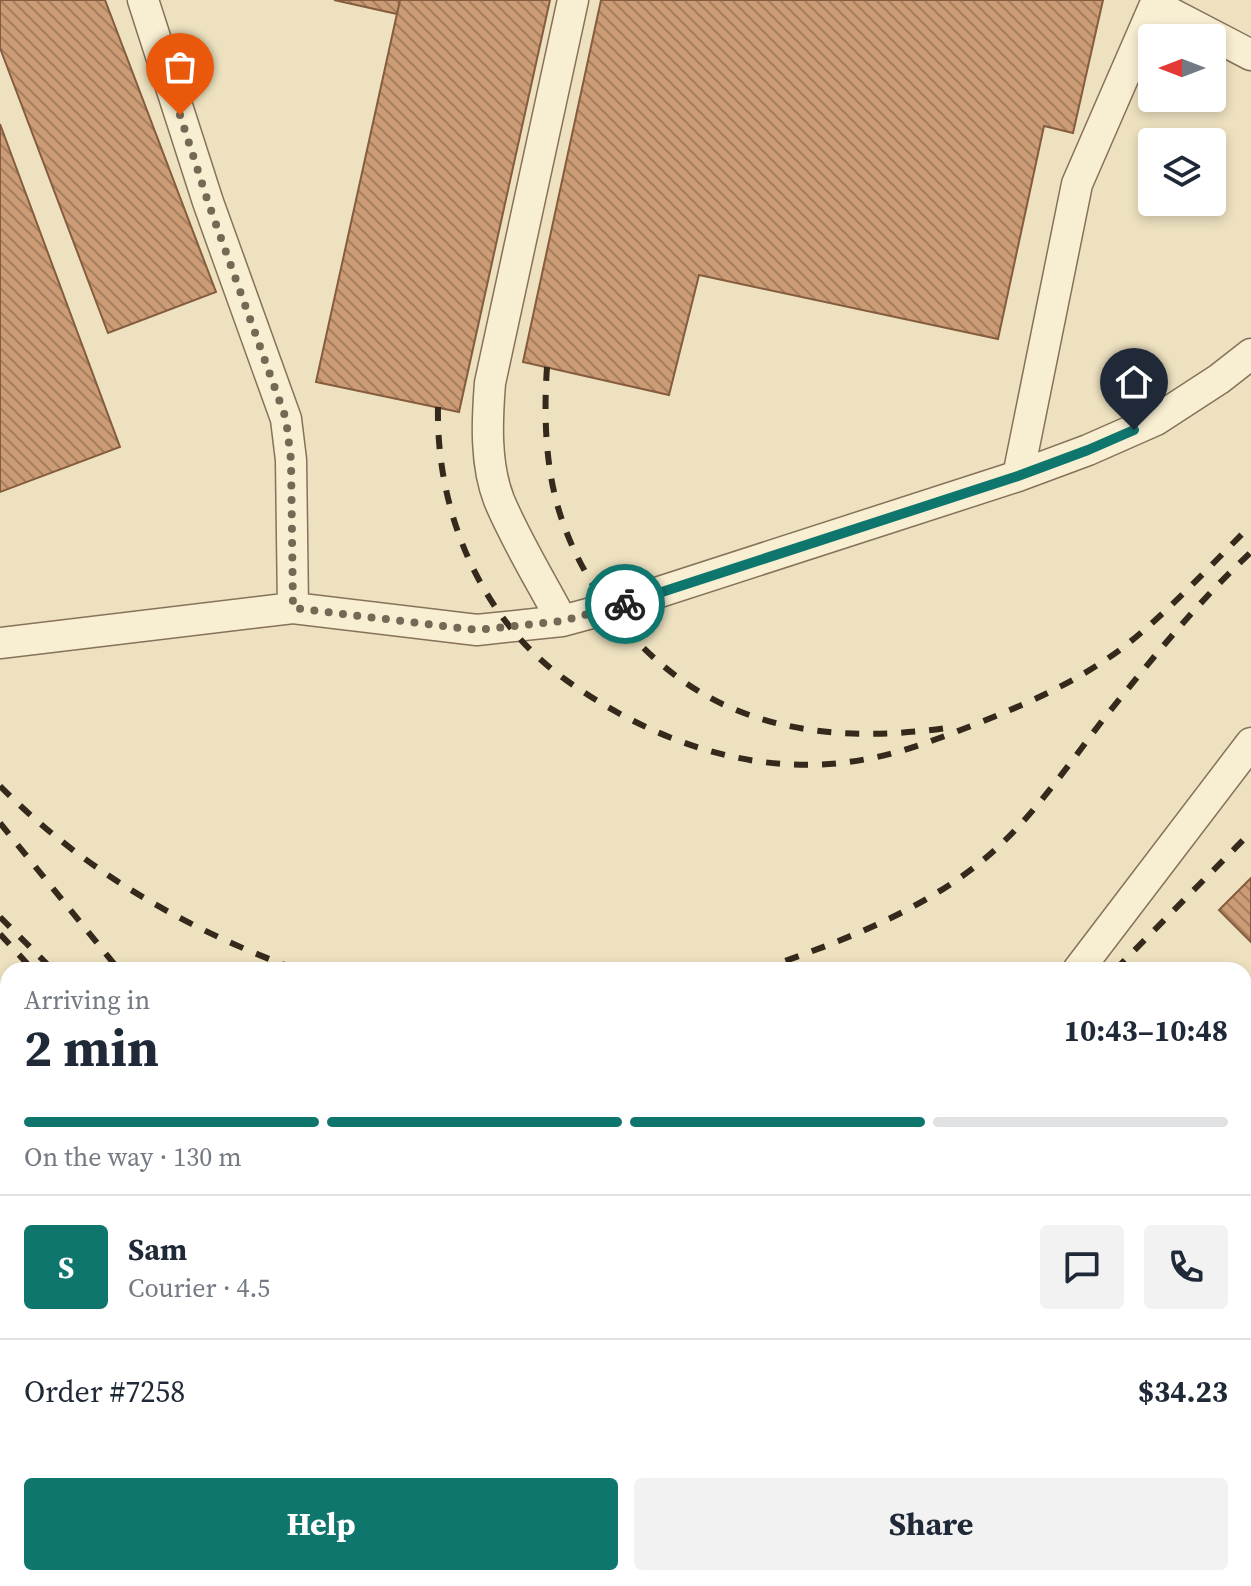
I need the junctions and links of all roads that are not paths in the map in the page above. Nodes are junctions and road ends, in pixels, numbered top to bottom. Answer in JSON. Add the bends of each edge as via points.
{"nodes":[{"id":1,"x":143,"y":0,"type":"edge"},
{"id":2,"x":573,"y":0,"type":"edge"},
{"id":3,"x":1156,"y":2,"type":"edge"},
{"id":4,"x":1251,"y":55,"type":"edge"},
{"id":5,"x":1251,"y":354,"type":"edge"},
{"id":6,"x":1018,"y":476,"type":"junction"},
{"id":7,"x":293,"y":608,"type":"junction"},
{"id":8,"x":562,"y":621,"type":"junction"},
{"id":9,"x":0,"y":643,"type":"edge"},
{"id":10,"x":1251,"y":743,"type":"edge"},
{"id":11,"x":1084,"y":962,"type":"edge"}],
"edges":[{"from":1,"to":7,"type":"lane","via":[[286,419]]},
{"from":2,"to":8,"type":"lane","via":[[490,383],[487,424],[498,499]]},
{"from":3,"to":4,"type":"lane"},
{"from":3,"to":6,"type":"lane","via":[[1077,184]]},
{"from":5,"to":6,"type":"lane","via":[[1156,420]]},
{"from":6,"to":8,"type":"lane"},
{"from":7,"to":8,"type":"lane","via":[[477,630]]},
{"from":7,"to":9,"type":"lane"},
{"from":10,"to":11,"type":"lane"}]}
